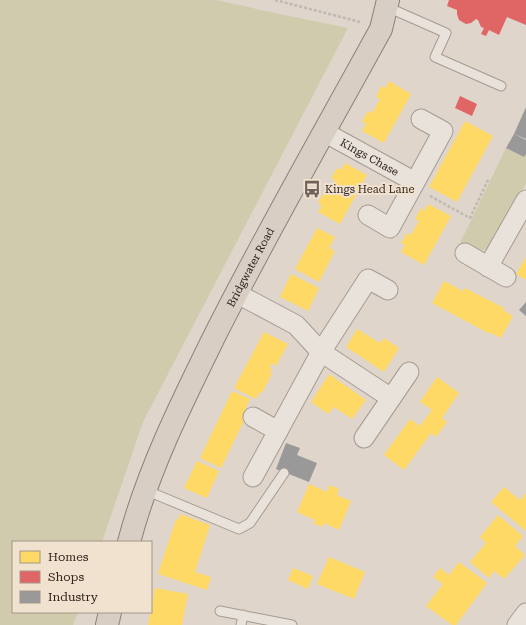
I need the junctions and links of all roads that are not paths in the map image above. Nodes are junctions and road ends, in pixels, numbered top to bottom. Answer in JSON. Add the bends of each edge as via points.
{"nodes":[{"id":1,"x":388,"y":3,"type":"edge"},
{"id":2,"x":501,"y":86,"type":"dead end"},
{"id":3,"x":421,"y":119,"type":"dead end"},
{"id":4,"x":324,"y":132,"type":"junction"},
{"id":5,"x":414,"y":184,"type":"junction"},
{"id":6,"x":526,"y":200,"type":"edge"},
{"id":7,"x":368,"y":215,"type":"dead end"},
{"id":8,"x":465,"y":253,"type":"dead end"},
{"id":9,"x":488,"y":266,"type":"junction"},
{"id":10,"x":506,"y":277,"type":"dead end"},
{"id":11,"x":388,"y":290,"type":"dead end"},
{"id":12,"x":236,"y":293,"type":"junction"},
{"id":13,"x":321,"y":352,"type":"junction"},
{"id":14,"x":409,"y":372,"type":"dead end"},
{"id":15,"x":390,"y":398,"type":"junction"},
{"id":16,"x":253,"y":417,"type":"dead end"},
{"id":17,"x":278,"y":431,"type":"junction"},
{"id":18,"x":364,"y":438,"type":"dead end"},
{"id":19,"x":284,"y":474,"type":"dead end"},
{"id":20,"x":253,"y":476,"type":"dead end"},
{"id":21,"x":145,"y":490,"type":"junction"},
{"id":22,"x":129,"y":541,"type":"edge"},
{"id":23,"x":220,"y":611,"type":"dead end"},
{"id":24,"x":110,"y":613,"type":"edge"},
{"id":25,"x":526,"y":613,"type":"edge"},
{"id":26,"x":243,"y":615,"type":"junction"},
{"id":27,"x":107,"y":625,"type":"edge"},
{"id":28,"x":241,"y":625,"type":"edge"},
{"id":29,"x":292,"y":625,"type":"edge"},
{"id":30,"x":516,"y":625,"type":"edge"}],
"edges":[{"from":1,"to":2,"type":"lane","via":[[446,33],[435,57]]},
{"from":1,"to":4,"type":"highway","name":"Bridgwater Road","via":[[381,29]]},
{"from":3,"to":5,"type":"street","via":[[443,131]]},
{"from":4,"to":5,"type":"street","name":"Kings Chase"},
{"from":4,"to":12,"type":"highway","name":"Bridgwater Road"},
{"from":5,"to":7,"type":"street","via":[[390,228]]},
{"from":6,"to":9,"type":"street"},
{"from":8,"to":9,"type":"street"},
{"from":9,"to":10,"type":"street"},
{"from":11,"to":13,"type":"street","via":[[368,279]]},
{"from":12,"to":13,"type":"street","via":[[296,325]]},
{"from":12,"to":21,"type":"highway","name":"Bridgwater Road","via":[[188,390]]},
{"from":13,"to":15,"type":"street"},
{"from":13,"to":17,"type":"street"},
{"from":14,"to":15,"type":"street"},
{"from":15,"to":18,"type":"street"},
{"from":16,"to":17,"type":"street"},
{"from":17,"to":20,"type":"street"},
{"from":19,"to":21,"type":"lane","via":[[250,523],[239,529]]},
{"from":21,"to":22,"type":"highway","name":"Bridgwater Road"},
{"from":23,"to":26,"type":"lane"},
{"from":24,"to":27,"type":"highway"},
{"from":25,"to":30,"type":"street"},
{"from":26,"to":28,"type":"lane"},
{"from":26,"to":29,"type":"lane"}]}
